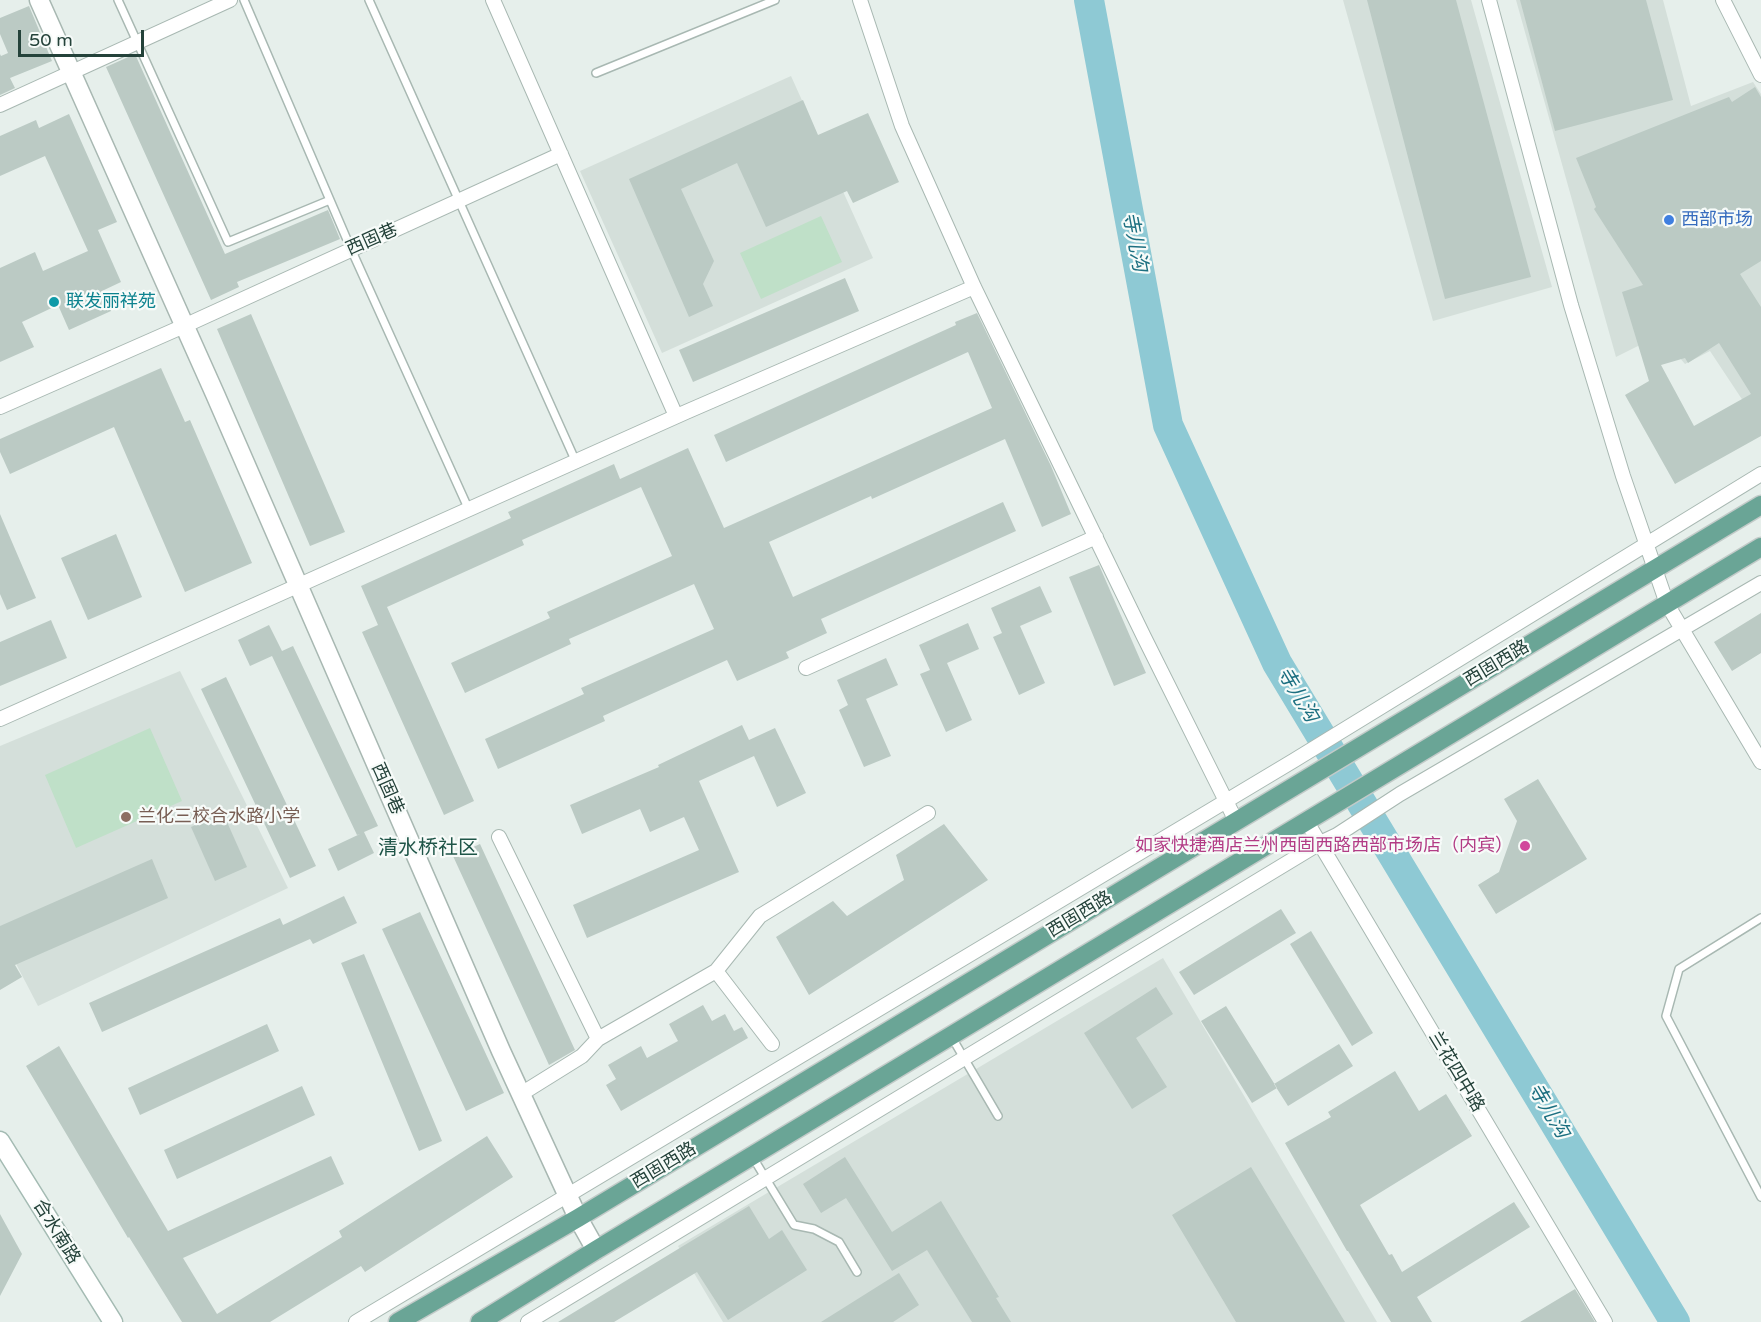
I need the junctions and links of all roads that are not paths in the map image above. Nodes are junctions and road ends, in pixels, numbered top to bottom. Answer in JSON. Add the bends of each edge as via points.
{"nodes":[{"id":1,"x":39,"y":0,"type":"edge"},
{"id":2,"x":118,"y":0,"type":"edge"},
{"id":3,"x":230,"y":0,"type":"edge"},
{"id":4,"x":244,"y":0,"type":"edge"},
{"id":5,"x":369,"y":0,"type":"edge"},
{"id":6,"x":493,"y":0,"type":"edge"},
{"id":7,"x":775,"y":0,"type":"edge"},
{"id":8,"x":860,"y":0,"type":"edge"},
{"id":9,"x":1489,"y":0,"type":"edge"},
{"id":10,"x":1723,"y":0,"type":"edge"},
{"id":11,"x":136,"y":43,"type":"junction"},
{"id":12,"x":71,"y":72,"type":"junction"},
{"id":13,"x":596,"y":74,"type":"dead end"},
{"id":14,"x":1761,"y":75,"type":"edge"},
{"id":15,"x":0,"y":105,"type":"edge"},
{"id":16,"x":561,"y":154,"type":"junction"},
{"id":17,"x":330,"y":200,"type":"junction"},
{"id":18,"x":459,"y":201,"type":"junction"},
{"id":19,"x":351,"y":249,"type":"junction"},
{"id":20,"x":974,"y":286,"type":"junction"},
{"id":21,"x":184,"y":326,"type":"junction"},
{"id":22,"x":0,"y":407,"type":"edge"},
{"id":23,"x":676,"y":416,"type":"junction"},
{"id":24,"x":576,"y":462,"type":"junction"},
{"id":25,"x":1761,"y":474,"type":"edge"},
{"id":26,"x":1761,"y":505,"type":"edge"},
{"id":27,"x":469,"y":510,"type":"junction"},
{"id":28,"x":1096,"y":537,"type":"junction"},
{"id":29,"x":1646,"y":543,"type":"junction"},
{"id":30,"x":1761,"y":548,"type":"edge"},
{"id":31,"x":1654,"y":568,"type":"junction"},
{"id":32,"x":1761,"y":584,"type":"edge"},
{"id":33,"x":298,"y":587,"type":"junction"},
{"id":34,"x":1667,"y":604,"type":"junction"},
{"id":35,"x":1683,"y":630,"type":"junction"},
{"id":36,"x":806,"y":668,"type":"dead end"},
{"id":37,"x":0,"y":719,"type":"edge"},
{"id":38,"x":1761,"y":762,"type":"edge"},
{"id":39,"x":1226,"y":801,"type":"junction"},
{"id":40,"x":928,"y":813,"type":"dead end"},
{"id":41,"x":1236,"y":821,"type":"junction"},
{"id":42,"x":1307,"y":822,"type":"junction"},
{"id":43,"x":499,"y":837,"type":"dead end"},
{"id":44,"x":1320,"y":843,"type":"junction"},
{"id":45,"x":1761,"y":918,"type":"edge"},
{"id":46,"x":716,"y":971,"type":"junction"},
{"id":47,"x":951,"y":1036,"type":"junction"},
{"id":48,"x":598,"y":1039,"type":"junction"},
{"id":49,"x":772,"y":1044,"type":"dead end"},
{"id":50,"x":964,"y":1058,"type":"junction"},
{"id":51,"x":521,"y":1094,"type":"junction"},
{"id":52,"x":998,"y":1116,"type":"dead end"},
{"id":53,"x":0,"y":1142,"type":"edge"},
{"id":54,"x":752,"y":1156,"type":"junction"},
{"id":55,"x":765,"y":1178,"type":"junction"},
{"id":56,"x":568,"y":1196,"type":"junction"},
{"id":57,"x":1761,"y":1197,"type":"edge"},
{"id":58,"x":578,"y":1218,"type":"junction"},
{"id":59,"x":596,"y":1250,"type":"junction"},
{"id":60,"x":857,"y":1272,"type":"dead end"},
{"id":61,"x":112,"y":1322,"type":"edge"},
{"id":62,"x":357,"y":1322,"type":"edge"},
{"id":63,"x":398,"y":1322,"type":"edge"},
{"id":64,"x":480,"y":1322,"type":"edge"},
{"id":65,"x":528,"y":1322,"type":"edge"},
{"id":66,"x":1605,"y":1322,"type":"edge"}],
"edges":[{"from":1,"to":12,"type":"street","name":"西固巷"},
{"from":2,"to":11,"type":"lane"},
{"from":3,"to":11,"type":"street"},
{"from":4,"to":17,"type":"lane"},
{"from":5,"to":18,"type":"lane"},
{"from":6,"to":16,"type":"street"},
{"from":7,"to":13,"type":"lane"},
{"from":8,"to":20,"type":"street","via":[[902,126]]},
{"from":9,"to":29,"type":"street","via":[[1571,305]]},
{"from":10,"to":14,"type":"street"},
{"from":11,"to":12,"type":"street"},
{"from":11,"to":17,"type":"lane","via":[[228,242]]},
{"from":12,"to":15,"type":"street"},
{"from":12,"to":21,"type":"street","name":"西固巷"},
{"from":16,"to":18,"type":"street","name":"西固巷"},
{"from":16,"to":23,"type":"street"},
{"from":17,"to":19,"type":"lane"},
{"from":18,"to":19,"type":"street","name":"西固巷"},
{"from":18,"to":24,"type":"lane"},
{"from":19,"to":21,"type":"street","name":"西固巷"},
{"from":19,"to":27,"type":"lane"},
{"from":20,"to":23,"type":"street"},
{"from":20,"to":28,"type":"street"},
{"from":21,"to":22,"type":"street"},
{"from":21,"to":33,"type":"street","name":"西固巷"},
{"from":23,"to":24,"type":"street"},
{"from":24,"to":27,"type":"street"},
{"from":25,"to":29,"type":"street"},
{"from":26,"to":31,"type":"main road","name":"西固西路"},
{"from":27,"to":33,"type":"street"},
{"from":28,"to":36,"type":"street"},
{"from":28,"to":39,"type":"street"},
{"from":29,"to":31,"type":"street"},
{"from":29,"to":39,"type":"street"},
{"from":30,"to":34,"type":"main road","name":"西固西路"},
{"from":31,"to":34,"type":"street"},
{"from":31,"to":41,"type":"main road","name":"西固西路"},
{"from":32,"to":35,"type":"street"},
{"from":33,"to":37,"type":"street"},
{"from":33,"to":51,"type":"street","name":"西固巷"},
{"from":34,"to":35,"type":"street"},
{"from":34,"to":42,"type":"main road","name":"西固西路"},
{"from":35,"to":38,"type":"street"},
{"from":35,"to":44,"type":"street"},
{"from":39,"to":41,"type":"street"},
{"from":39,"to":56,"type":"street"},
{"from":40,"to":46,"type":"street","via":[[760,916]]},
{"from":41,"to":58,"type":"main road","name":"西固西路"},
{"from":42,"to":44,"type":"street","name":"兰花四中路"},
{"from":42,"to":47,"type":"main road","name":"西固西路"},
{"from":43,"to":48,"type":"street"},
{"from":44,"to":50,"type":"street"},
{"from":44,"to":66,"type":"street","name":"兰花四中路"},
{"from":45,"to":57,"type":"lane","via":[[1679,969],[1666,1016]]},
{"from":46,"to":48,"type":"street"},
{"from":46,"to":49,"type":"street"},
{"from":47,"to":50,"type":"lane"},
{"from":47,"to":54,"type":"main road","name":"西固西路"},
{"from":48,"to":51,"type":"street","via":[[582,1056]]},
{"from":50,"to":52,"type":"lane"},
{"from":50,"to":55,"type":"street"},
{"from":51,"to":56,"type":"street","name":"西固巷"},
{"from":53,"to":61,"type":"street","name":"合水南路"},
{"from":54,"to":55,"type":"lane"},
{"from":54,"to":59,"type":"main road","name":"西固西路"},
{"from":55,"to":60,"type":"lane","via":[[794,1225],[814,1229],[839,1242]]},
{"from":55,"to":65,"type":"street"},
{"from":56,"to":58,"type":"street","name":"西固巷"},
{"from":56,"to":62,"type":"street"},
{"from":58,"to":59,"type":"street","name":"西固巷"},
{"from":58,"to":63,"type":"main road","name":"西固西路"},
{"from":59,"to":64,"type":"main road","name":"西固西路"}]}
